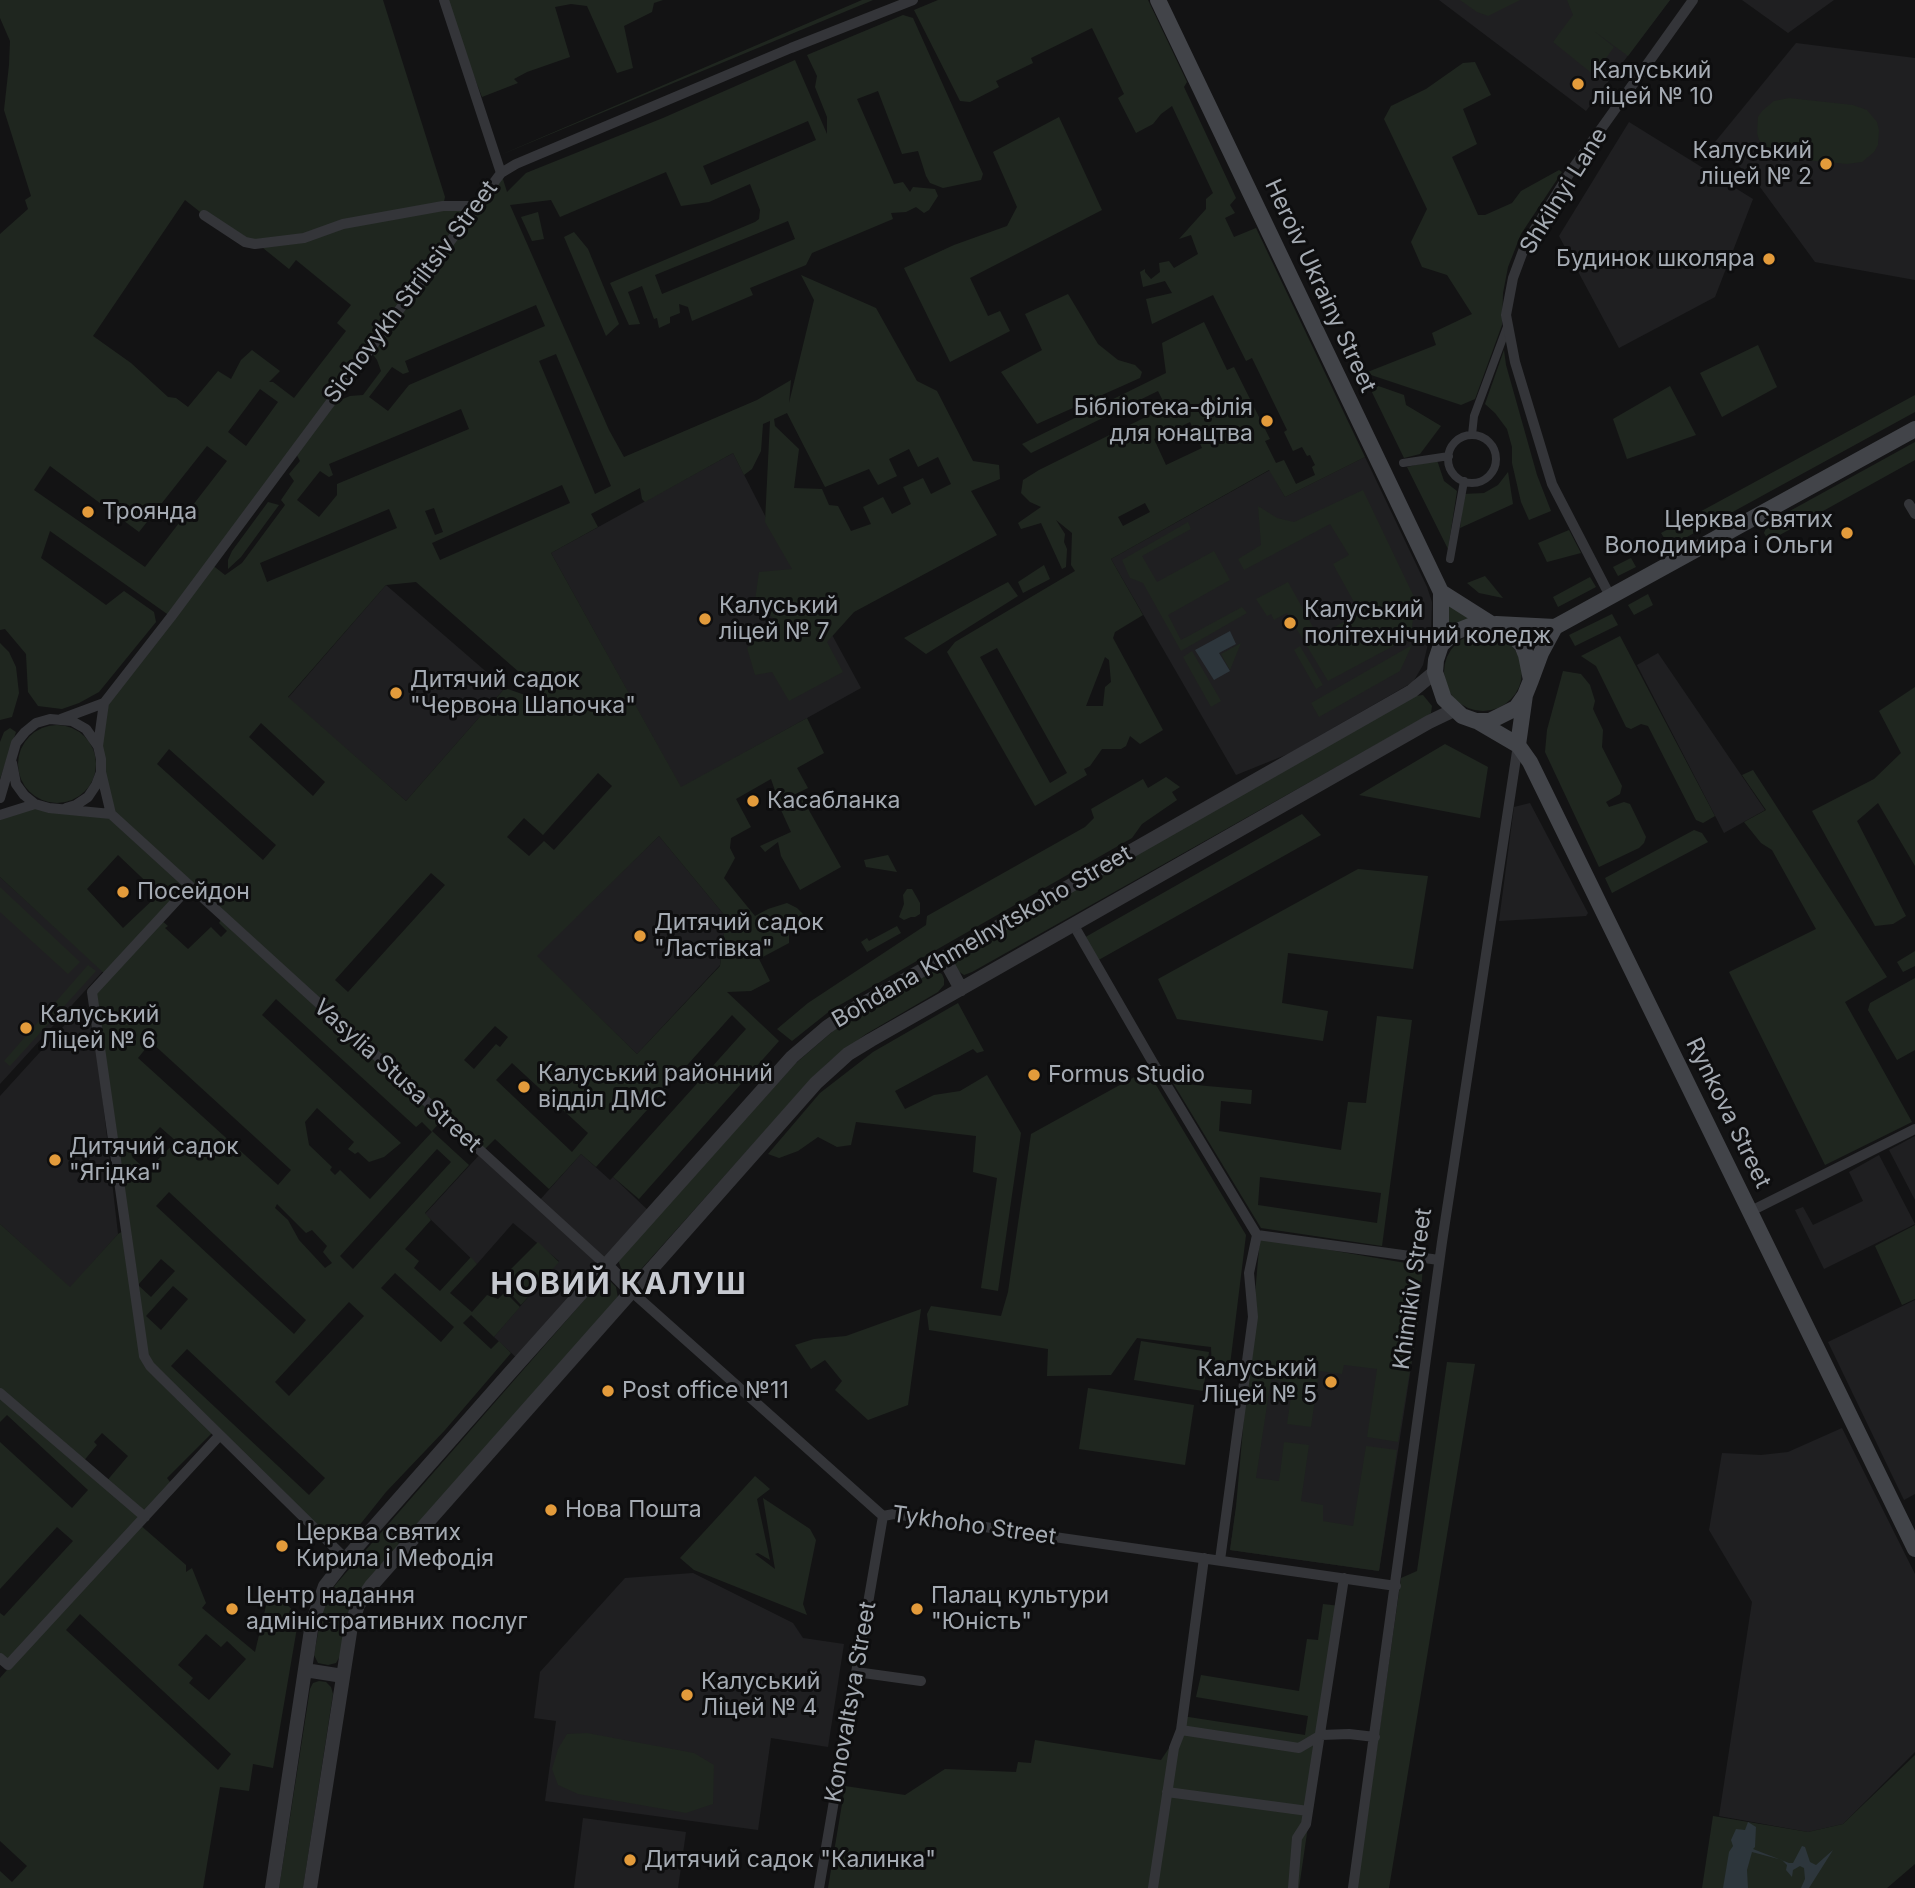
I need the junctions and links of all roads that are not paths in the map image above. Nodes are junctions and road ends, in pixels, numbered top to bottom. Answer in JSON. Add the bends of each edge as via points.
{"nodes":[{"id":1,"x":444,"y":0,"type":"edge"},
{"id":2,"x":913,"y":0,"type":"edge"},
{"id":3,"x":1158,"y":0,"type":"edge"},
{"id":4,"x":1693,"y":0,"type":"edge"},
{"id":5,"x":501,"y":173,"type":"junction"},
{"id":6,"x":475,"y":206,"type":"junction"},
{"id":7,"x":204,"y":215,"type":"dead end"},
{"id":8,"x":1507,"y":327,"type":"junction"},
{"id":9,"x":1915,"y":429,"type":"edge"},
{"id":10,"x":1472,"y":435,"type":"junction"},
{"id":11,"x":1448,"y":456,"type":"junction"},
{"id":12,"x":1403,"y":463,"type":"dead end"},
{"id":13,"x":1464,"y":481,"type":"junction"},
{"id":14,"x":1450,"y":559,"type":"dead end"},
{"id":15,"x":1441,"y":592,"type":"junction"},
{"id":16,"x":1610,"y":596,"type":"junction"},
{"id":17,"x":1493,"y":624,"type":"junction"},
{"id":18,"x":1555,"y":627,"type":"junction"},
{"id":19,"x":1441,"y":645,"type":"junction"},
{"id":20,"x":1435,"y":672,"type":"junction"},
{"id":21,"x":1528,"y":688,"type":"junction"},
{"id":22,"x":104,"y":703,"type":"junction"},
{"id":23,"x":1454,"y":710,"type":"junction"},
{"id":24,"x":55,"y":719,"type":"junction"},
{"id":25,"x":1476,"y":721,"type":"junction"},
{"id":26,"x":1518,"y":745,"type":"junction"},
{"id":27,"x":98,"y":746,"type":"junction"},
{"id":28,"x":12,"y":756,"type":"junction"},
{"id":29,"x":101,"y":772,"type":"junction"},
{"id":30,"x":0,"y":798,"type":"edge"},
{"id":31,"x":35,"y":804,"type":"junction"},
{"id":32,"x":63,"y":809,"type":"junction"},
{"id":33,"x":111,"y":814,"type":"junction"},
{"id":34,"x":0,"y":815,"type":"edge"},
{"id":35,"x":189,"y":887,"type":"junction"},
{"id":36,"x":1073,"y":924,"type":"junction"},
{"id":37,"x":944,"y":958,"type":"junction"},
{"id":38,"x":961,"y":989,"type":"junction"},
{"id":39,"x":1915,"y":1129,"type":"edge"},
{"id":40,"x":1751,"y":1211,"type":"junction"},
{"id":41,"x":1257,"y":1234,"type":"junction"},
{"id":42,"x":1439,"y":1260,"type":"junction"},
{"id":43,"x":606,"y":1265,"type":"junction"},
{"id":44,"x":632,"y":1292,"type":"junction"},
{"id":45,"x":0,"y":1393,"type":"edge"},
{"id":46,"x":219,"y":1436,"type":"junction"},
{"id":47,"x":883,"y":1516,"type":"junction"},
{"id":48,"x":145,"y":1517,"type":"junction"},
{"id":49,"x":1915,"y":1549,"type":"edge"},
{"id":50,"x":1203,"y":1558,"type":"junction"},
{"id":51,"x":346,"y":1559,"type":"junction"},
{"id":52,"x":1220,"y":1560,"type":"junction"},
{"id":53,"x":1344,"y":1578,"type":"junction"},
{"id":54,"x":1396,"y":1586,"type":"junction"},
{"id":55,"x":4,"y":1661,"type":"edge"},
{"id":56,"x":304,"y":1670,"type":"junction"},
{"id":57,"x":856,"y":1672,"type":"junction"},
{"id":58,"x":343,"y":1676,"type":"junction"},
{"id":59,"x":921,"y":1681,"type":"dead end"},
{"id":60,"x":1181,"y":1730,"type":"junction"},
{"id":61,"x":1321,"y":1735,"type":"junction"},
{"id":62,"x":1375,"y":1737,"type":"junction"},
{"id":63,"x":1167,"y":1791,"type":"junction"},
{"id":64,"x":1308,"y":1811,"type":"junction"},
{"id":65,"x":272,"y":1888,"type":"edge"},
{"id":66,"x":310,"y":1888,"type":"edge"},
{"id":67,"x":819,"y":1888,"type":"edge"},
{"id":68,"x":1153,"y":1888,"type":"edge"},
{"id":69,"x":1293,"y":1888,"type":"edge"},
{"id":70,"x":1353,"y":1888,"type":"edge"}],
"edges":[{"from":1,"to":5,"type":"street"},
{"from":2,"to":5,"type":"street","name":"Sichovykh Striltsiv Street"},
{"from":3,"to":15,"type":"main road","name":"Heroiv Ukrainy Street"},
{"from":4,"to":8,"type":"street","name":"Shkilnyi Lane","via":[[1571,171],[1527,243],[1513,278]]},
{"from":5,"to":6,"type":"street","name":"Sichovykh Striltsiv Street"},
{"from":6,"to":7,"type":"street","via":[[443,206],[343,224],[304,238],[255,244],[244,242]]},
{"from":6,"to":22,"type":"street","name":"Sichovykh Striltsiv Street"},
{"from":8,"to":10,"type":"street","via":[[1474,416]]},
{"from":8,"to":16,"type":"street","name":"Shkilnyi Lane","via":[[1552,484]]},
{"from":9,"to":16,"type":"main road"},
{"from":10,"to":11,"type":"street","via":[[1454,443]]},
{"from":10,"to":13,"type":"street","via":[[1492,445],[1495,466],[1483,481]]},
{"from":11,"to":12,"type":"street"},
{"from":11,"to":13,"type":"street","via":[[1450,468]]},
{"from":13,"to":14,"type":"street"},
{"from":15,"to":17,"type":"main road"},
{"from":15,"to":19,"type":"main road","name":"Heroiv Ukrainy Street"},
{"from":16,"to":18,"type":"main road"},
{"from":17,"to":18,"type":"main road"},
{"from":17,"to":19,"type":"main road","via":[[1475,624],[1455,632]]},
{"from":17,"to":21,"type":"main road","via":[[1522,645]]},
{"from":18,"to":21,"type":"main road"},
{"from":19,"to":20,"type":"main road"},
{"from":20,"to":23,"type":"main road","via":[[1444,699]]},
{"from":20,"to":37,"type":"street","name":"Bohdana Khmelnytskoho Street","via":[[1412,691]]},
{"from":21,"to":25,"type":"main road","via":[[1516,708],[1504,716]]},
{"from":21,"to":26,"type":"main road"},
{"from":22,"to":24,"type":"street"},
{"from":22,"to":27,"type":"street"},
{"from":23,"to":25,"type":"main road"},
{"from":23,"to":36,"type":"street","name":"Bohdana Khmelnytskoho Street"},
{"from":24,"to":27,"type":"street","via":[[86,729]]},
{"from":24,"to":28,"type":"street","via":[[36,723],[25,732]]},
{"from":25,"to":26,"type":"main road"},
{"from":26,"to":40,"type":"main road","name":"Rynkova Street"},
{"from":26,"to":42,"type":"street","name":"Khimikiv Street"},
{"from":27,"to":29,"type":"street"},
{"from":28,"to":30,"type":"street"},
{"from":28,"to":31,"type":"street","via":[[16,784]]},
{"from":29,"to":32,"type":"street","via":[[88,796]]},
{"from":29,"to":33,"type":"street"},
{"from":31,"to":32,"type":"street"},
{"from":31,"to":34,"type":"street"},
{"from":32,"to":33,"type":"street"},
{"from":33,"to":35,"type":"street","name":"Vasylia Stusa Street"},
{"from":35,"to":43,"type":"street","name":"Vasylia Stusa Street"},
{"from":35,"to":46,"type":"street","via":[[92,992],[144,1356]]},
{"from":36,"to":38,"type":"street","name":"Bohdana Khmelnytskoho Street"},
{"from":36,"to":41,"type":"street"},
{"from":37,"to":38,"type":"street"},
{"from":37,"to":43,"type":"street","name":"Bohdana Khmelnytskoho Street","via":[[852,1010],[792,1057]]},
{"from":38,"to":44,"type":"street","name":"Bohdana Khmelnytskoho Street","via":[[848,1054],[816,1083]]},
{"from":39,"to":40,"type":"street"},
{"from":40,"to":49,"type":"main road","name":"Rynkova Street"},
{"from":41,"to":42,"type":"street"},
{"from":41,"to":52,"type":"street","via":[[1249,1273],[1253,1317]]},
{"from":42,"to":54,"type":"street","name":"Khimikiv Street"},
{"from":43,"to":44,"type":"street"},
{"from":43,"to":51,"type":"street","name":"Bohdana Khmelnytskoho Street"},
{"from":44,"to":47,"type":"street","name":"Tykhoho Street"},
{"from":44,"to":58,"type":"street","name":"Bohdana Khmelnytskoho Street","via":[[358,1605]]},
{"from":45,"to":48,"type":"street"},
{"from":46,"to":48,"type":"street"},
{"from":46,"to":51,"type":"street"},
{"from":47,"to":50,"type":"street","name":"Tykhoho Street"},
{"from":47,"to":57,"type":"street","name":"Konovaltsya Street"},
{"from":48,"to":55,"type":"street"},
{"from":50,"to":52,"type":"street","name":"Tykhoho Street"},
{"from":50,"to":60,"type":"street"},
{"from":51,"to":56,"type":"street","name":"Bohdana Khmelnytskoho Street","via":[[325,1586],[312,1623]]},
{"from":52,"to":53,"type":"street","name":"Tykhoho Street"},
{"from":53,"to":54,"type":"street","name":"Tykhoho Street"},
{"from":53,"to":61,"type":"street"},
{"from":54,"to":62,"type":"street","name":"Khimikiv Street"},
{"from":56,"to":58,"type":"street"},
{"from":56,"to":65,"type":"street","name":"Bohdana Khmelnytskoho Street"},
{"from":57,"to":59,"type":"street"},
{"from":57,"to":67,"type":"street","name":"Konovaltsya Street"},
{"from":58,"to":66,"type":"street","name":"Bohdana Khmelnytskoho Street"},
{"from":60,"to":61,"type":"street","via":[[1299,1748]]},
{"from":60,"to":63,"type":"street"},
{"from":61,"to":62,"type":"street"},
{"from":61,"to":64,"type":"street"},
{"from":62,"to":70,"type":"street","name":"Khimikiv Street"},
{"from":63,"to":64,"type":"street"},
{"from":63,"to":68,"type":"street"},
{"from":64,"to":69,"type":"street","via":[[1297,1838]]}]}
